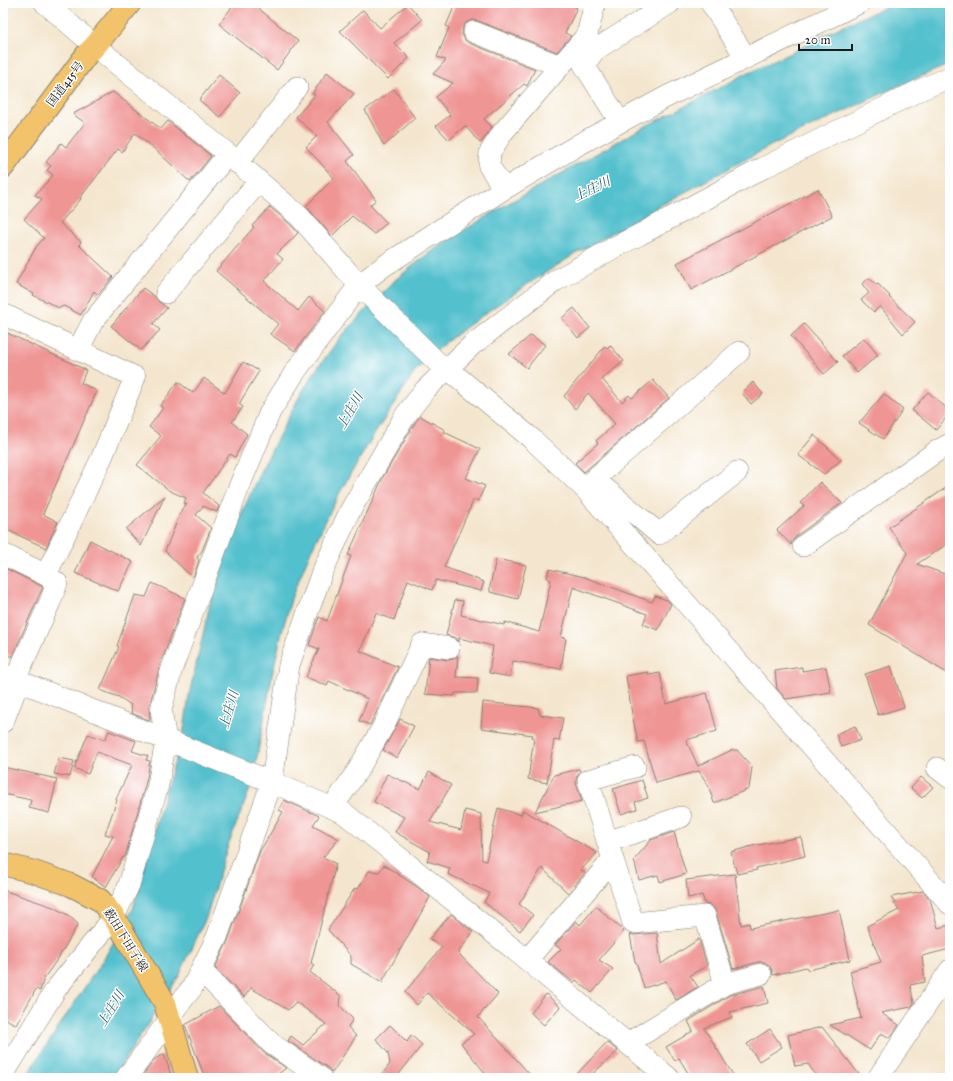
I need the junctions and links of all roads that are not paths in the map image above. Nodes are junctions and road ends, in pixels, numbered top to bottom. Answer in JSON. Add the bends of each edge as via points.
{"nodes":[{"id":1,"x":45,"y":3,"type":"edge"},
{"id":2,"x":130,"y":3,"type":"edge"},
{"id":3,"x":595,"y":3,"type":"edge"},
{"id":4,"x":670,"y":3,"type":"edge"},
{"id":5,"x":711,"y":3,"type":"edge"},
{"id":6,"x":859,"y":3,"type":"edge"},
{"id":7,"x":474,"y":32,"type":"dead end"},
{"id":8,"x":95,"y":46,"type":"junction"},
{"id":9,"x":746,"y":58,"type":"junction"},
{"id":10,"x":560,"y":66,"type":"junction"},
{"id":11,"x":950,"y":77,"type":"edge"},
{"id":12,"x":297,"y":87,"type":"dead end"},
{"id":13,"x":620,"y":122,"type":"junction"},
{"id":14,"x":232,"y":158,"type":"junction"},
{"id":15,"x":3,"y":167,"type":"edge"},
{"id":16,"x":259,"y":181,"type":"junction"},
{"id":17,"x":504,"y":189,"type":"junction"},
{"id":18,"x":361,"y":287,"type":"junction"},
{"id":19,"x":166,"y":293,"type":"dead end"},
{"id":20,"x":3,"y":314,"type":"edge"},
{"id":21,"x":78,"y":350,"type":"junction"},
{"id":22,"x":739,"y":352,"type":"dead end"},
{"id":23,"x":444,"y":366,"type":"junction"},
{"id":24,"x":950,"y":444,"type":"edge"},
{"id":25,"x":737,"y":472,"type":"dead end"},
{"id":26,"x":589,"y":484,"type":"junction"},
{"id":27,"x":803,"y":546,"type":"dead end"},
{"id":28,"x":3,"y":554,"type":"edge"},
{"id":29,"x":46,"y":575,"type":"junction"},
{"id":30,"x":449,"y":648,"type":"dead end"},
{"id":31,"x":12,"y":678,"type":"edge"},
{"id":32,"x":3,"y":722,"type":"edge"},
{"id":33,"x":174,"y":743,"type":"junction"},
{"id":34,"x":635,"y":767,"type":"dead end"},
{"id":35,"x":264,"y":779,"type":"junction"},
{"id":36,"x":332,"y":808,"type":"junction"},
{"id":37,"x":681,"y":817,"type":"dead end"},
{"id":38,"x":610,"y":851,"type":"junction"},
{"id":39,"x":3,"y":864,"type":"edge"},
{"id":40,"x":950,"y":904,"type":"edge"},
{"id":41,"x":114,"y":917,"type":"junction"},
{"id":42,"x":527,"y":960,"type":"junction"},
{"id":43,"x":201,"y":970,"type":"junction"},
{"id":44,"x":950,"y":970,"type":"edge"},
{"id":45,"x":761,"y":974,"type":"dead end"},
{"id":46,"x":725,"y":984,"type":"junction"},
{"id":47,"x":167,"y":1011,"type":"junction"},
{"id":48,"x":628,"y":1043,"type":"junction"},
{"id":49,"x":3,"y":1075,"type":"edge"},
{"id":50,"x":126,"y":1078,"type":"edge"},
{"id":51,"x":186,"y":1078,"type":"edge"},
{"id":52,"x":320,"y":1078,"type":"edge"},
{"id":53,"x":669,"y":1078,"type":"edge"},
{"id":54,"x":878,"y":1078,"type":"edge"}],
"edges":[{"from":1,"to":8,"type":"street"},
{"from":2,"to":8,"type":"main road","name":"国道415号"},
{"from":3,"to":10,"type":"street","via":[[587,35]]},
{"from":4,"to":13,"type":"street","via":[[595,50],[584,64]]},
{"from":5,"to":9,"type":"street"},
{"from":6,"to":9,"type":"street"},
{"from":7,"to":10,"type":"street"},
{"from":8,"to":14,"type":"street"},
{"from":8,"to":15,"type":"main road","name":"国道415号"},
{"from":9,"to":13,"type":"street"},
{"from":10,"to":17,"type":"street","via":[[503,132],[490,152],[489,166]]},
{"from":11,"to":23,"type":"street","via":[[763,168],[555,281]]},
{"from":12,"to":14,"type":"street"},
{"from":13,"to":17,"type":"street"},
{"from":14,"to":16,"type":"street"},
{"from":14,"to":21,"type":"street","via":[[93,321]]},
{"from":16,"to":18,"type":"street","via":[[300,217]]},
{"from":16,"to":19,"type":"street"},
{"from":17,"to":18,"type":"street","via":[[384,266]]},
{"from":18,"to":23,"type":"street"},
{"from":18,"to":33,"type":"street","via":[[295,372],[270,412],[237,492],[172,668],[162,710]]},
{"from":20,"to":21,"type":"street"},
{"from":21,"to":29,"type":"street","via":[[135,377],[102,457]]},
{"from":22,"to":26,"type":"street"},
{"from":23,"to":26,"type":"street"},
{"from":23,"to":35,"type":"street","via":[[405,416],[350,511],[321,575],[289,665]]},
{"from":24,"to":27,"type":"street"},
{"from":25,"to":26,"type":"street","via":[[659,534]]},
{"from":26,"to":40,"type":"street","via":[[742,667]]},
{"from":28,"to":29,"type":"street"},
{"from":29,"to":31,"type":"street","via":[[57,583]]},
{"from":30,"to":36,"type":"street","via":[[422,644],[384,725]]},
{"from":31,"to":32,"type":"street"},
{"from":31,"to":33,"type":"street"},
{"from":33,"to":35,"type":"street"},
{"from":33,"to":41,"type":"street","via":[[158,785],[129,885]]},
{"from":34,"to":38,"type":"street","via":[[588,780]]},
{"from":35,"to":36,"type":"street"},
{"from":35,"to":43,"type":"street","via":[[217,937]]},
{"from":36,"to":42,"type":"street","via":[[344,813]]},
{"from":37,"to":38,"type":"street"},
{"from":38,"to":42,"type":"street"},
{"from":38,"to":46,"type":"street","via":[[633,923],[705,916]]},
{"from":39,"to":41,"type":"main road","name":"薮田下田子線","via":[[71,885],[100,900]]},
{"from":41,"to":47,"type":"main road","name":"薮田下田子線"},
{"from":41,"to":49,"type":"street","via":[[56,989]]},
{"from":42,"to":48,"type":"street"},
{"from":43,"to":47,"type":"street","via":[[183,999]]},
{"from":43,"to":52,"type":"street","via":[[272,1044]]},
{"from":44,"to":54,"type":"street"},
{"from":45,"to":46,"type":"street"},
{"from":46,"to":48,"type":"street"},
{"from":47,"to":50,"type":"street"},
{"from":47,"to":51,"type":"main road","name":"薮田下田子線"},
{"from":48,"to":53,"type":"street"}]}
